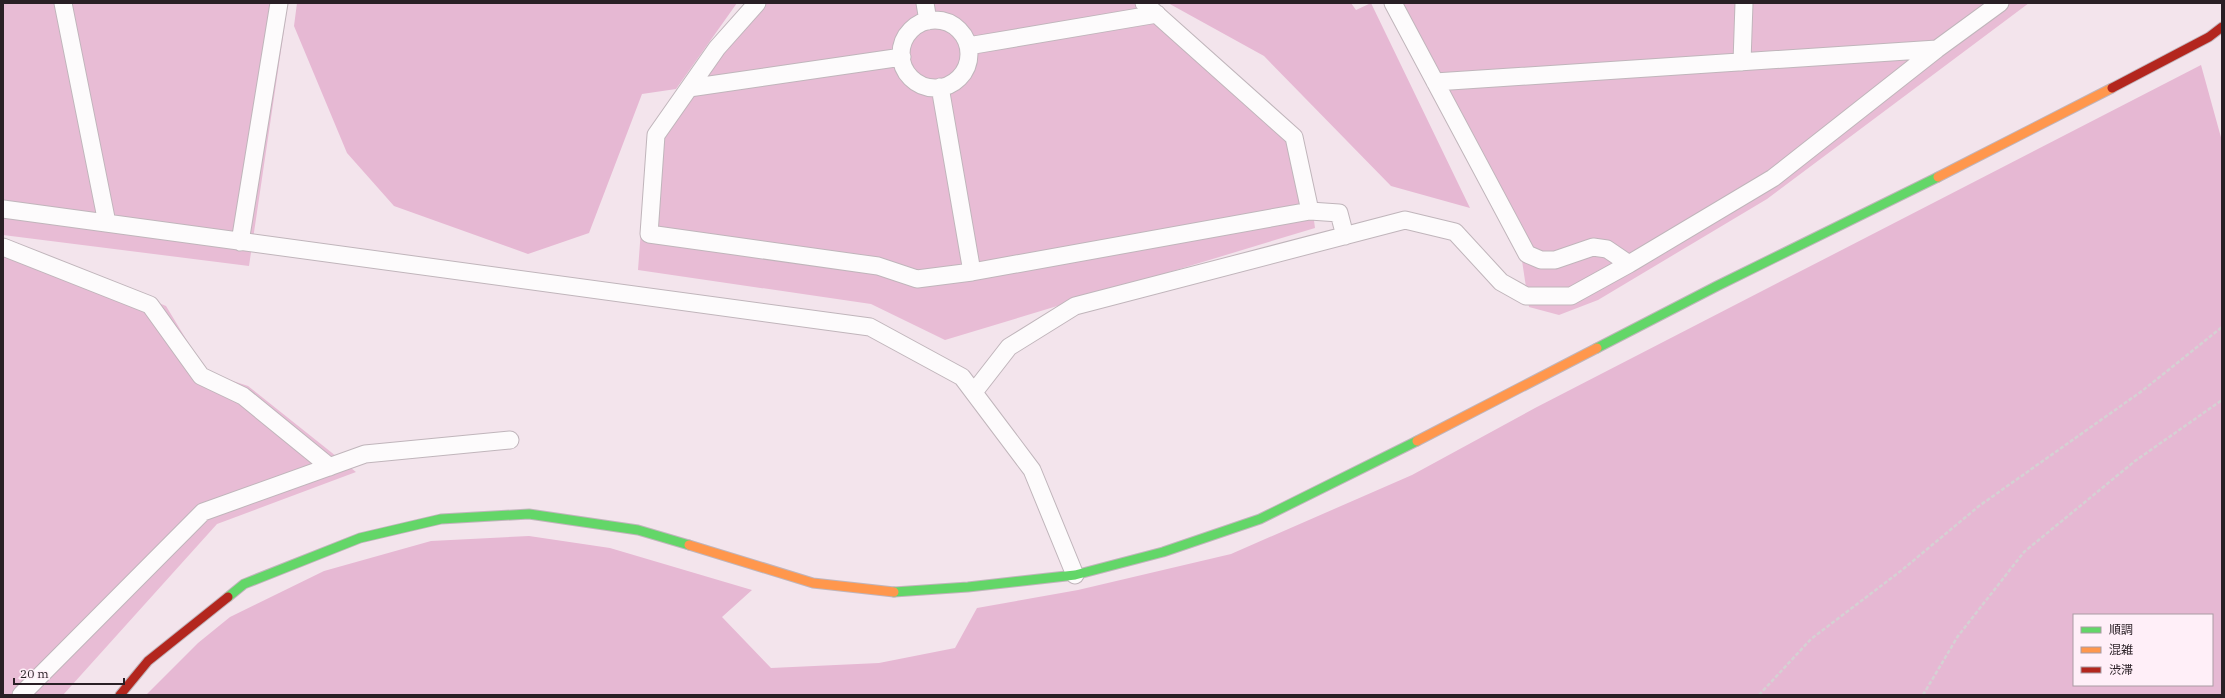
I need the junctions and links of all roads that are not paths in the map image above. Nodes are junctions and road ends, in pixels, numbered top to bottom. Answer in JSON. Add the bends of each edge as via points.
{"nodes":[{"id":1,"x":63,"y":3,"type":"edge"},
{"id":2,"x":279,"y":3,"type":"edge"},
{"id":3,"x":757,"y":3,"type":"edge"},
{"id":4,"x":925,"y":3,"type":"edge"},
{"id":5,"x":1393,"y":3,"type":"edge"},
{"id":6,"x":1744,"y":3,"type":"edge"},
{"id":7,"x":2000,"y":3,"type":"edge"},
{"id":8,"x":1150,"y":8,"type":"edge"},
{"id":9,"x":928,"y":21,"type":"junction"},
{"id":10,"x":2222,"y":27,"type":"edge"},
{"id":11,"x":968,"y":46,"type":"junction"},
{"id":12,"x":1937,"y":49,"type":"junction"},
{"id":13,"x":902,"y":57,"type":"junction"},
{"id":14,"x":1742,"y":62,"type":"junction"},
{"id":15,"x":1435,"y":82,"type":"junction"},
{"id":16,"x":940,"y":87,"type":"junction"},
{"id":17,"x":689,"y":88,"type":"junction"},
{"id":18,"x":3,"y":210,"type":"edge"},
{"id":19,"x":1310,"y":211,"type":"junction"},
{"id":20,"x":107,"y":223,"type":"junction"},
{"id":21,"x":1345,"y":236,"type":"junction"},
{"id":22,"x":240,"y":242,"type":"junction"},
{"id":23,"x":3,"y":247,"type":"edge"},
{"id":24,"x":1629,"y":264,"type":"junction"},
{"id":25,"x":972,"y":272,"type":"junction"},
{"id":26,"x":974,"y":392,"type":"junction"},
{"id":27,"x":510,"y":440,"type":"dead end"},
{"id":28,"x":330,"y":467,"type":"junction"},
{"id":29,"x":1075,"y":575,"type":"junction"},
{"id":30,"x":21,"y":695,"type":"edge"},
{"id":31,"x":120,"y":695,"type":"edge"}],
"edges":[{"from":1,"to":20,"type":"lane"},
{"from":2,"to":22,"type":"lane"},
{"from":3,"to":17,"type":"lane","via":[[718,48]]},
{"from":4,"to":9,"type":"lane"},
{"from":5,"to":15,"type":"lane"},
{"from":6,"to":14,"type":"lane"},
{"from":7,"to":12,"type":"lane"},
{"from":8,"to":11,"type":"lane"},
{"from":8,"to":19,"type":"lane","via":[[1294,137]]},
{"from":9,"to":11,"type":"lane","via":[[940,20],[950,24],[960,31]]},
{"from":9,"to":13,"type":"lane","via":[[909,32],[904,41]]},
{"from":10,"to":29,"type":"street","via":[[2209,38],[2000,147],[1717,286],[1362,470],[1260,519],[1163,552]]},
{"from":11,"to":16,"type":"lane","via":[[968,63],[963,73],[955,82]]},
{"from":12,"to":14,"type":"lane"},
{"from":12,"to":24,"type":"lane","via":[[1773,178]]},
{"from":13,"to":16,"type":"lane","via":[[906,72],[914,80],[933,88]]},
{"from":13,"to":17,"type":"lane"},
{"from":14,"to":15,"type":"lane"},
{"from":15,"to":24,"type":"lane","via":[[1527,254],[1541,260],[1555,260],[1593,247],[1607,249]]},
{"from":16,"to":25,"type":"lane"},
{"from":17,"to":25,"type":"lane","via":[[656,135],[649,234],[878,266],[916,279]]},
{"from":18,"to":20,"type":"lane"},
{"from":19,"to":21,"type":"lane","via":[[1339,213]]},
{"from":19,"to":25,"type":"lane"},
{"from":20,"to":22,"type":"lane"},
{"from":21,"to":24,"type":"lane","via":[[1405,220],[1455,232],[1501,282],[1526,296],[1571,296]]},
{"from":21,"to":26,"type":"lane","via":[[1075,306],[1010,347]]},
{"from":22,"to":26,"type":"lane","via":[[870,327],[962,377]]},
{"from":23,"to":28,"type":"lane","via":[[150,304],[201,376],[243,396]]},
{"from":26,"to":29,"type":"lane","via":[[1032,470]]},
{"from":27,"to":28,"type":"lane","via":[[365,454]]},
{"from":28,"to":30,"type":"lane","via":[[203,512]]},
{"from":29,"to":31,"type":"street","via":[[968,587],[889,592],[814,583],[638,530],[529,514],[441,519],[360,538],[244,584],[148,661]]}]}
